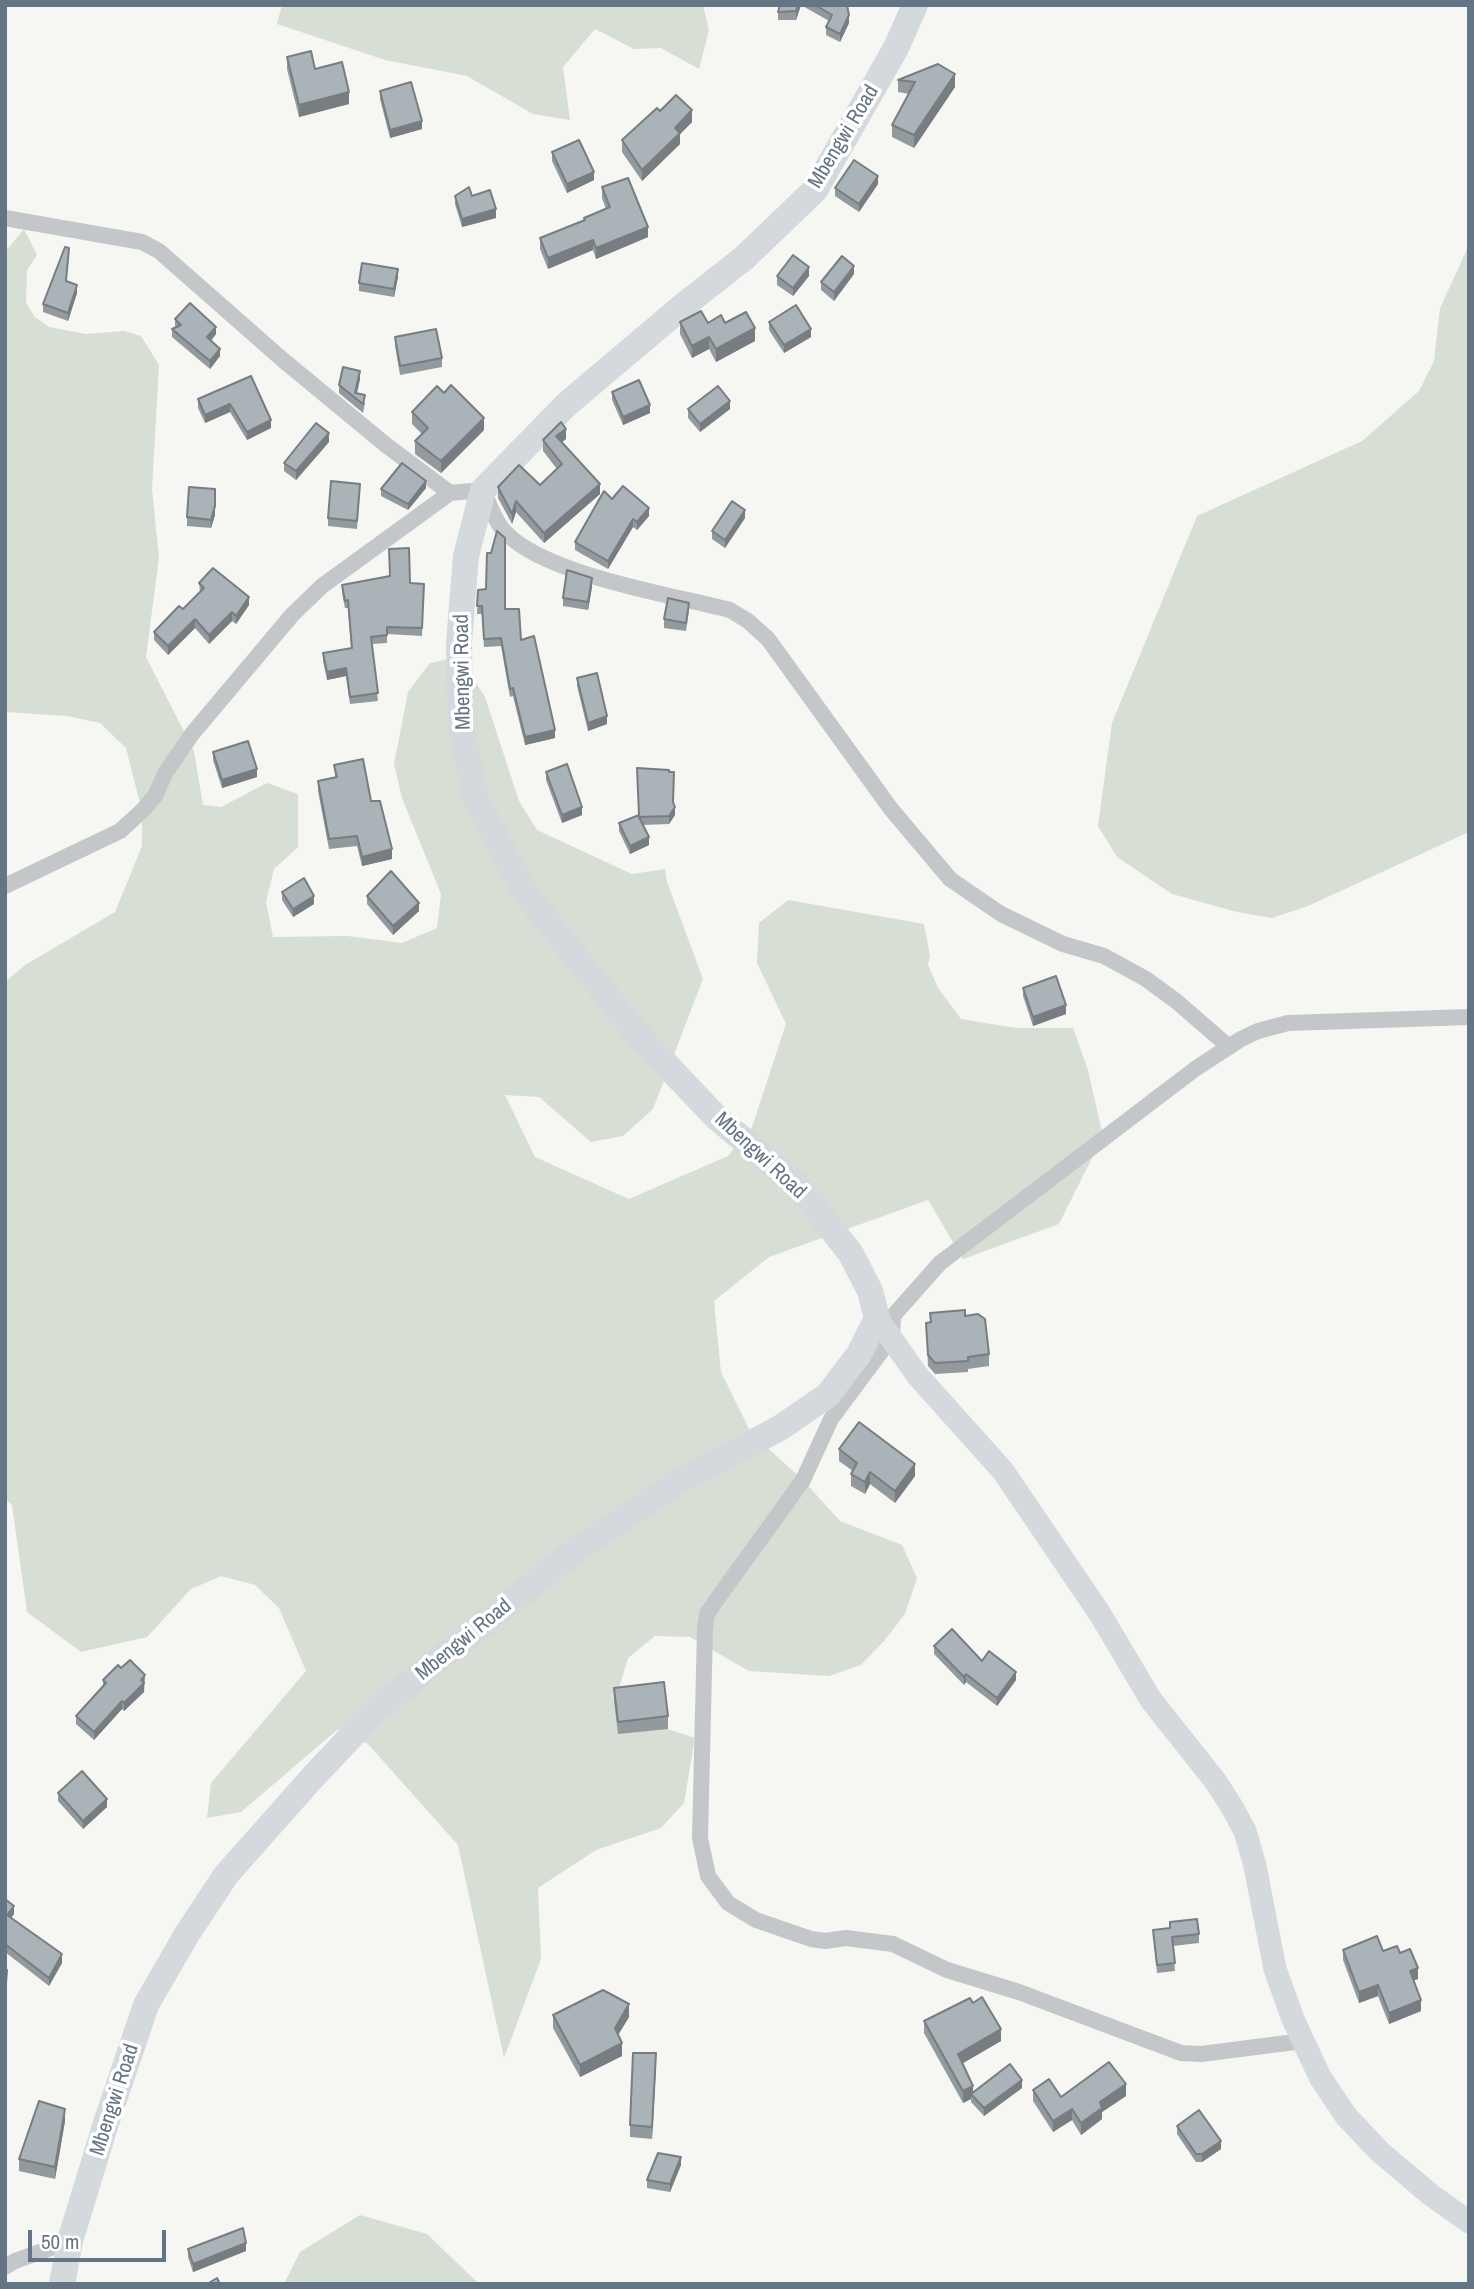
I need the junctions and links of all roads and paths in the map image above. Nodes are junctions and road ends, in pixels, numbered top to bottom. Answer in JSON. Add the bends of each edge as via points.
{"nodes":[{"id":1,"x":915,"y":5,"type":"edge"},
{"id":2,"x":5,"y":218,"type":"edge"},
{"id":3,"x":483,"y":490,"type":"junction"},
{"id":4,"x":450,"y":493,"type":"junction"},
{"id":5,"x":5,"y":886,"type":"edge"},
{"id":6,"x":1469,"y":1017,"type":"edge"},
{"id":7,"x":1228,"y":1046,"type":"junction"},
{"id":8,"x":884,"y":1327,"type":"junction"},
{"id":9,"x":1303,"y":2041,"type":"junction"},
{"id":10,"x":1469,"y":2222,"type":"edge"},
{"id":11,"x":70,"y":2241,"type":"junction"},
{"id":12,"x":5,"y":2267,"type":"edge"},
{"id":13,"x":62,"y":2284,"type":"edge"}],
"edges":[{"from":1,"to":3,"type":"main road","name":"Mbengwi Road","via":[[896,48],[815,190],[744,258],[567,404]]},
{"from":2,"to":4,"type":"street","via":[[142,242],[159,251],[283,360]]},
{"from":3,"to":4,"type":"street"},
{"from":3,"to":7,"type":"street","via":[[503,530],[532,553],[596,576],[730,610],[748,621],[768,639],[891,809],[950,878],[1001,914],[1063,944],[1104,956],[1146,979]]},
{"from":3,"to":8,"type":"main road","name":"Mbengwi Road","via":[[466,556],[459,643],[460,723],[476,799],[525,893],[639,1035],[715,1116],[799,1187],[850,1254]]},
{"from":4,"to":5,"type":"street","via":[[322,586],[292,615],[192,734],[155,796],[120,831]]},
{"from":6,"to":7,"type":"street","via":[[1288,1024],[1258,1031]]},
{"from":7,"to":8,"type":"street","via":[[940,1264]]},
{"from":8,"to":9,"type":"street","via":[[916,1375],[1003,1471],[1100,1614],[1151,1700],[1232,1807],[1255,1866],[1275,1969]]},
{"from":8,"to":9,"type":"street","via":[[831,1419],[803,1480],[707,1614],[700,1838],[708,1876],[728,1903],[756,1920],[811,1939],[893,1944],[947,1970],[1181,2053]]},
{"from":8,"to":11,"type":"main road","name":"Mbengwi Road","via":[[828,1395],[780,1428],[680,1480],[572,1553],[377,1709],[312,1778],[226,1875],[146,2005]]},
{"from":9,"to":10,"type":"street","via":[[1346,2116],[1380,2152]]},
{"from":11,"to":12,"type":"street"},
{"from":11,"to":13,"type":"main road","name":"Mbengwi Road"}]}
